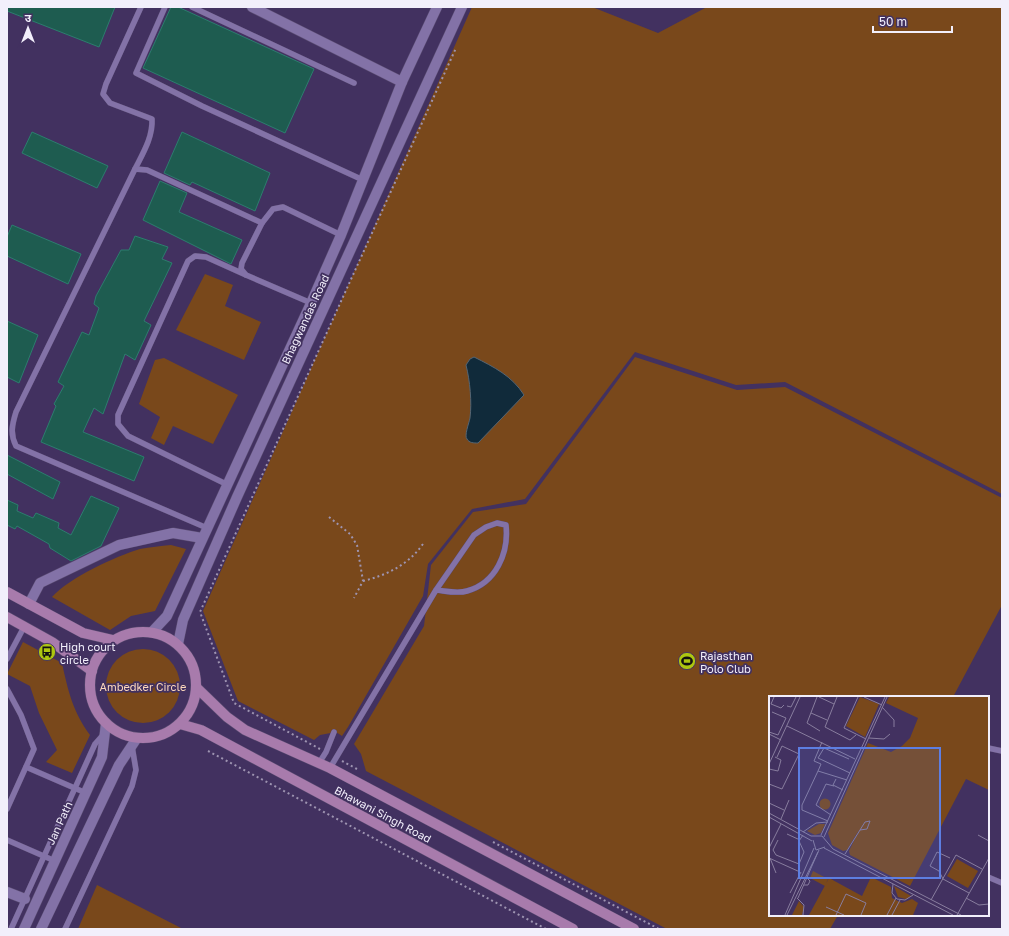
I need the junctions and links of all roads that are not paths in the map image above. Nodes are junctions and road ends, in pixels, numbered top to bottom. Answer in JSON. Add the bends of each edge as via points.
{"nodes":[{"id":1,"x":141,"y":7,"type":"edge"},
{"id":2,"x":165,"y":7,"type":"edge"},
{"id":3,"x":192,"y":7,"type":"edge"},
{"id":4,"x":252,"y":7,"type":"edge"},
{"id":5,"x":437,"y":7,"type":"edge"},
{"id":6,"x":462,"y":7,"type":"edge"},
{"id":7,"x":402,"y":82,"type":"junction"},
{"id":8,"x":354,"y":83,"type":"dead end"},
{"id":9,"x":135,"y":169,"type":"junction"},
{"id":10,"x":363,"y":180,"type":"junction"},
{"id":11,"x":262,"y":223,"type":"junction"},
{"id":12,"x":341,"y":235,"type":"junction"},
{"id":13,"x":246,"y":275,"type":"junction"},
{"id":14,"x":311,"y":303,"type":"junction"},
{"id":15,"x":228,"y":485,"type":"junction"},
{"id":16,"x":207,"y":528,"type":"junction"},
{"id":17,"x":202,"y":538,"type":"junction"},
{"id":18,"x":436,"y":590,"type":"junction"},
{"id":19,"x":7,"y":592,"type":"edge"},
{"id":20,"x":29,"y":604,"type":"junction"},
{"id":21,"x":7,"y":617,"type":"edge"},
{"id":22,"x":24,"y":627,"type":"junction"},
{"id":23,"x":152,"y":632,"type":"junction"},
{"id":24,"x":113,"y":640,"type":"junction"},
{"id":25,"x":178,"y":644,"type":"junction"},
{"id":26,"x":7,"y":659,"type":"edge"},
{"id":27,"x":92,"y":670,"type":"junction"},
{"id":28,"x":197,"y":688,"type":"junction"},
{"id":29,"x":7,"y":689,"type":"edge"},
{"id":30,"x":180,"y":724,"type":"junction"},
{"id":31,"x":106,"y":728,"type":"junction"},
{"id":32,"x":334,"y":732,"type":"dead end"},
{"id":33,"x":134,"y":742,"type":"junction"},
{"id":34,"x":989,"y":748,"type":"edge"},
{"id":35,"x":1002,"y":751,"type":"edge"},
{"id":36,"x":319,"y":763,"type":"junction"},
{"id":37,"x":26,"y":767,"type":"junction"},
{"id":38,"x":330,"y":768,"type":"junction"},
{"id":39,"x":75,"y":788,"type":"junction"},
{"id":40,"x":86,"y":793,"type":"junction"},
{"id":41,"x":7,"y":809,"type":"edge"},
{"id":42,"x":7,"y":840,"type":"edge"},
{"id":43,"x":44,"y":858,"type":"junction"},
{"id":44,"x":55,"y":861,"type":"junction"},
{"id":45,"x":989,"y":877,"type":"edge"},
{"id":46,"x":1002,"y":883,"type":"edge"},
{"id":47,"x":7,"y":892,"type":"edge"},
{"id":48,"x":25,"y":899,"type":"junction"},
{"id":49,"x":11,"y":929,"type":"edge"},
{"id":50,"x":24,"y":929,"type":"edge"},
{"id":51,"x":41,"y":929,"type":"edge"},
{"id":52,"x":65,"y":929,"type":"edge"},
{"id":53,"x":573,"y":929,"type":"edge"},
{"id":54,"x":634,"y":929,"type":"edge"}],
"edges":[{"from":1,"to":9,"type":"lane","via":[[103,94],[110,104],[152,119],[150,138]]},
{"from":2,"to":10,"type":"lane","via":[[136,73]]},
{"from":3,"to":8,"type":"lane"},
{"from":4,"to":7,"type":"street"},
{"from":5,"to":7,"type":"street","name":"Bhagwandas Road"},
{"from":6,"to":25,"type":"street","name":"Bhagwandas Road","via":[[237,497],[183,620]]},
{"from":7,"to":10,"type":"street","name":"Bhagwandas Road"},
{"from":9,"to":11,"type":"lane","via":[[146,170]]},
{"from":9,"to":16,"type":"lane","via":[[16,412],[12,438],[16,446]]},
{"from":10,"to":12,"type":"street","name":"Bhagwandas Road"},
{"from":11,"to":12,"type":"lane","via":[[273,209],[283,207]]},
{"from":11,"to":13,"type":"lane","via":[[242,263],[241,269]]},
{"from":12,"to":14,"type":"street","name":"Bhagwandas Road"},
{"from":13,"to":14,"type":"lane"},
{"from":13,"to":15,"type":"lane","via":[[206,257],[195,256],[188,262],[118,415],[118,424],[128,436]]},
{"from":14,"to":15,"type":"street","name":"Bhagwandas Road"},
{"from":15,"to":16,"type":"street","name":"Bhagwandas Road"},
{"from":16,"to":17,"type":"street","name":"Bhagwandas Road"},
{"from":17,"to":20,"type":"street","via":[[173,533],[119,545],[40,583]]},
{"from":17,"to":23,"type":"street","name":"Bhagwandas Road","via":[[167,616]]},
{"from":18,"to":18,"type":"lane","via":[[466,592],[482,585],[504,557],[506,525],[497,523],[486,526],[474,535]]},
{"from":18,"to":38,"type":"lane"},
{"from":19,"to":20,"type":"main road"},
{"from":20,"to":24,"type":"main road","via":[[83,633]]},
{"from":21,"to":22,"type":"main road"},
{"from":22,"to":26,"type":"lane"},
{"from":22,"to":27,"type":"main road","via":[[52,642]]},
{"from":23,"to":24,"type":"main road","via":[[138,632]]},
{"from":23,"to":25,"type":"main road"},
{"from":24,"to":27,"type":"main road","via":[[100,653]]},
{"from":25,"to":28,"type":"main road","via":[[190,658]]},
{"from":27,"to":31,"type":"main road","via":[[92,698]]},
{"from":28,"to":30,"type":"main road","via":[[189,713]]},
{"from":28,"to":36,"type":"main road","via":[[227,717],[245,730]]},
{"from":29,"to":37,"type":"lane","via":[[21,715],[34,749]]},
{"from":30,"to":33,"type":"main road","via":[[155,737]]},
{"from":30,"to":53,"type":"main road","name":"Bhawani Singh Road","via":[[206,733]]},
{"from":31,"to":33,"type":"main road","via":[[120,732]]},
{"from":31,"to":39,"type":"lane","via":[[95,744]]},
{"from":31,"to":40,"type":"street","name":"Jan Path","via":[[102,757]]},
{"from":32,"to":36,"type":"lane"},
{"from":33,"to":51,"type":"street","via":[[119,765]]},
{"from":33,"to":52,"type":"lane","via":[[136,770],[132,786]]},
{"from":34,"to":35,"type":"lane"},
{"from":36,"to":38,"type":"main road"},
{"from":37,"to":39,"type":"lane"},
{"from":37,"to":41,"type":"lane"},
{"from":38,"to":54,"type":"main road"},
{"from":39,"to":40,"type":"lane"},
{"from":39,"to":43,"type":"lane"},
{"from":40,"to":44,"type":"street","name":"Jan Path"},
{"from":42,"to":43,"type":"lane"},
{"from":43,"to":44,"type":"lane"},
{"from":43,"to":48,"type":"lane"},
{"from":44,"to":50,"type":"street","name":"Jan Path"},
{"from":45,"to":46,"type":"lane"},
{"from":47,"to":48,"type":"street"},
{"from":48,"to":49,"type":"lane"}]}
